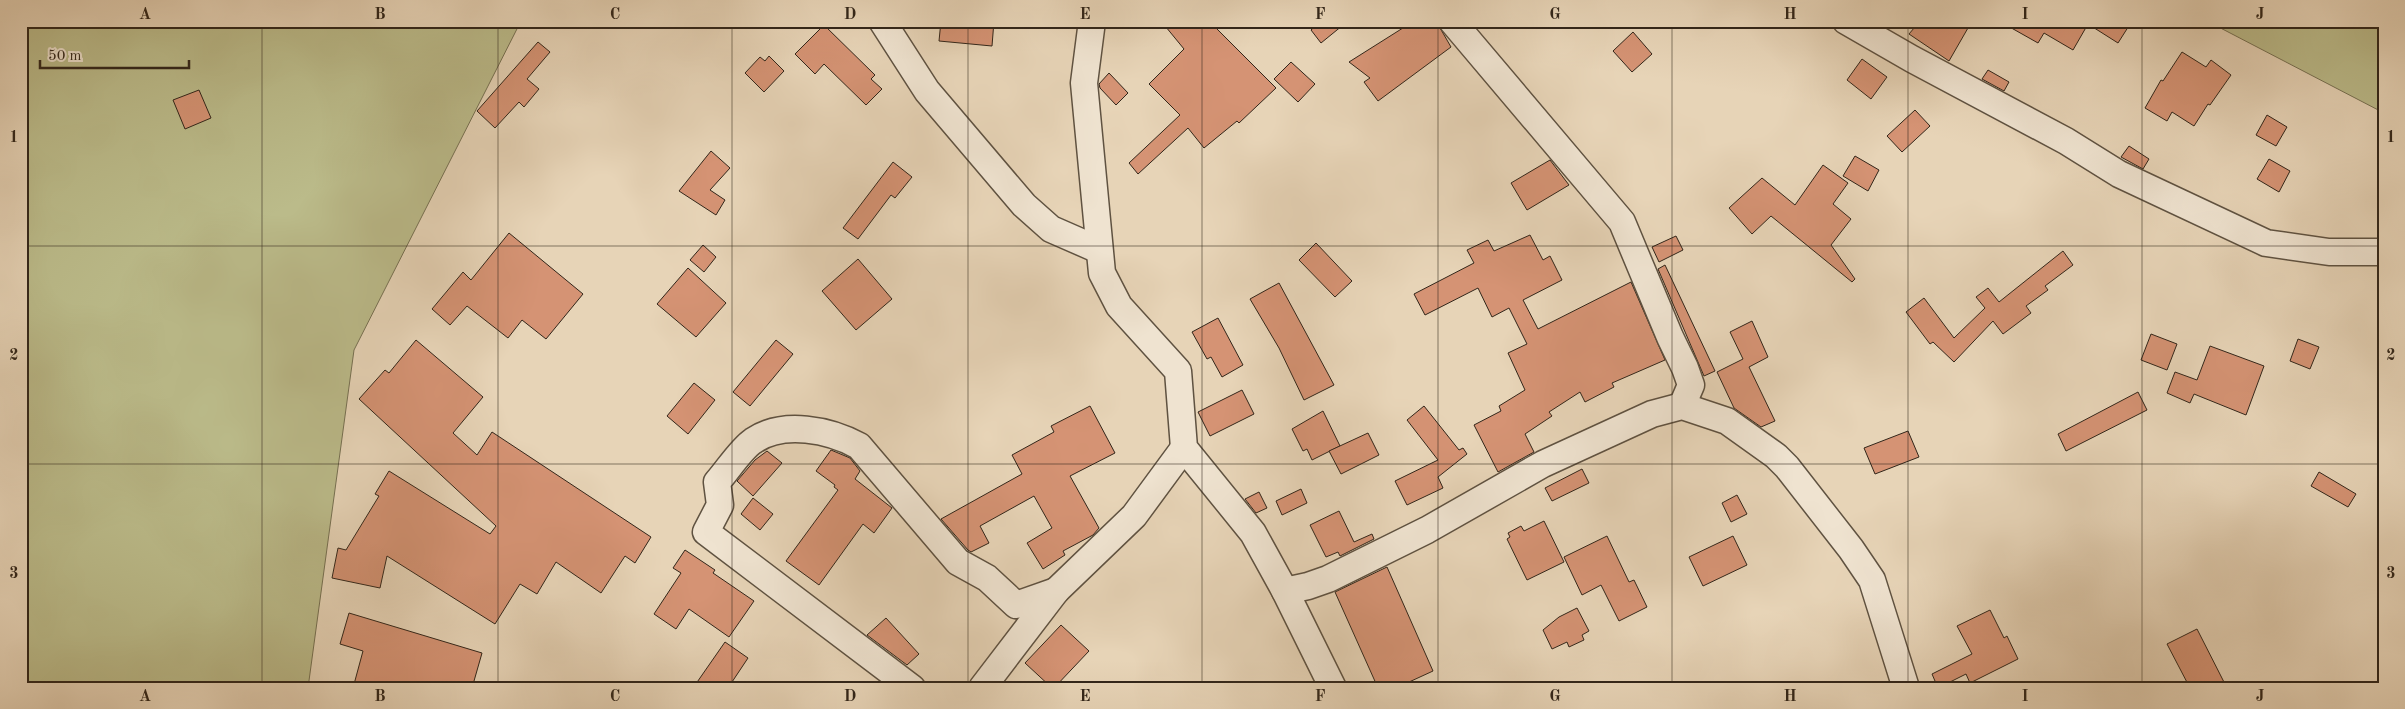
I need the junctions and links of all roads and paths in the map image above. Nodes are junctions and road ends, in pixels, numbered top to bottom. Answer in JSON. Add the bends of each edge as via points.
{"nodes":[{"id":1,"x":882,"y":21,"type":"edge"},
{"id":2,"x":1092,"y":21,"type":"edge"},
{"id":3,"x":1452,"y":21,"type":"edge"},
{"id":4,"x":1846,"y":21,"type":"edge"},
{"id":5,"x":1099,"y":250,"type":"junction"},
{"id":6,"x":2384,"y":252,"type":"edge"},
{"id":7,"x":1682,"y":406,"type":"junction"},
{"id":8,"x":1184,"y":448,"type":"junction"},
{"id":9,"x":1056,"y":591,"type":"junction"},
{"id":10,"x":1285,"y":591,"type":"junction"},
{"id":11,"x":912,"y":688,"type":"edge"},
{"id":12,"x":982,"y":688,"type":"edge"},
{"id":13,"x":1333,"y":688,"type":"edge"},
{"id":14,"x":1906,"y":688,"type":"edge"}],
"edges":[{"from":1,"to":5,"type":"street","via":[[928,91],[1024,205],[1051,229]]},
{"from":2,"to":5,"type":"street","via":[[1084,83]]},
{"from":3,"to":7,"type":"street","via":[[1622,222],[1685,368],[1690,385]]},
{"from":4,"to":6,"type":"street","via":[[1912,60],[2066,141],[2119,174],[2266,243],[2329,252]]},
{"from":5,"to":8,"type":"street","via":[[1102,273],[1119,306],[1178,371]]},
{"from":7,"to":10,"type":"street","via":[[1652,414],[1543,464],[1428,530],[1328,579]]},
{"from":7,"to":14,"type":"street","via":[[1727,421],[1787,467],[1872,580]]},
{"from":8,"to":9,"type":"street","via":[[1134,516]]},
{"from":8,"to":10,"type":"street","via":[[1253,533]]},
{"from":9,"to":11,"type":"street","via":[[1016,605],[986,578],[958,562],[860,446],[842,436],[806,429],[778,431],[752,441],[718,482],[720,505],[706,532]]},
{"from":9,"to":12,"type":"street"},
{"from":10,"to":13,"type":"street"}]}
